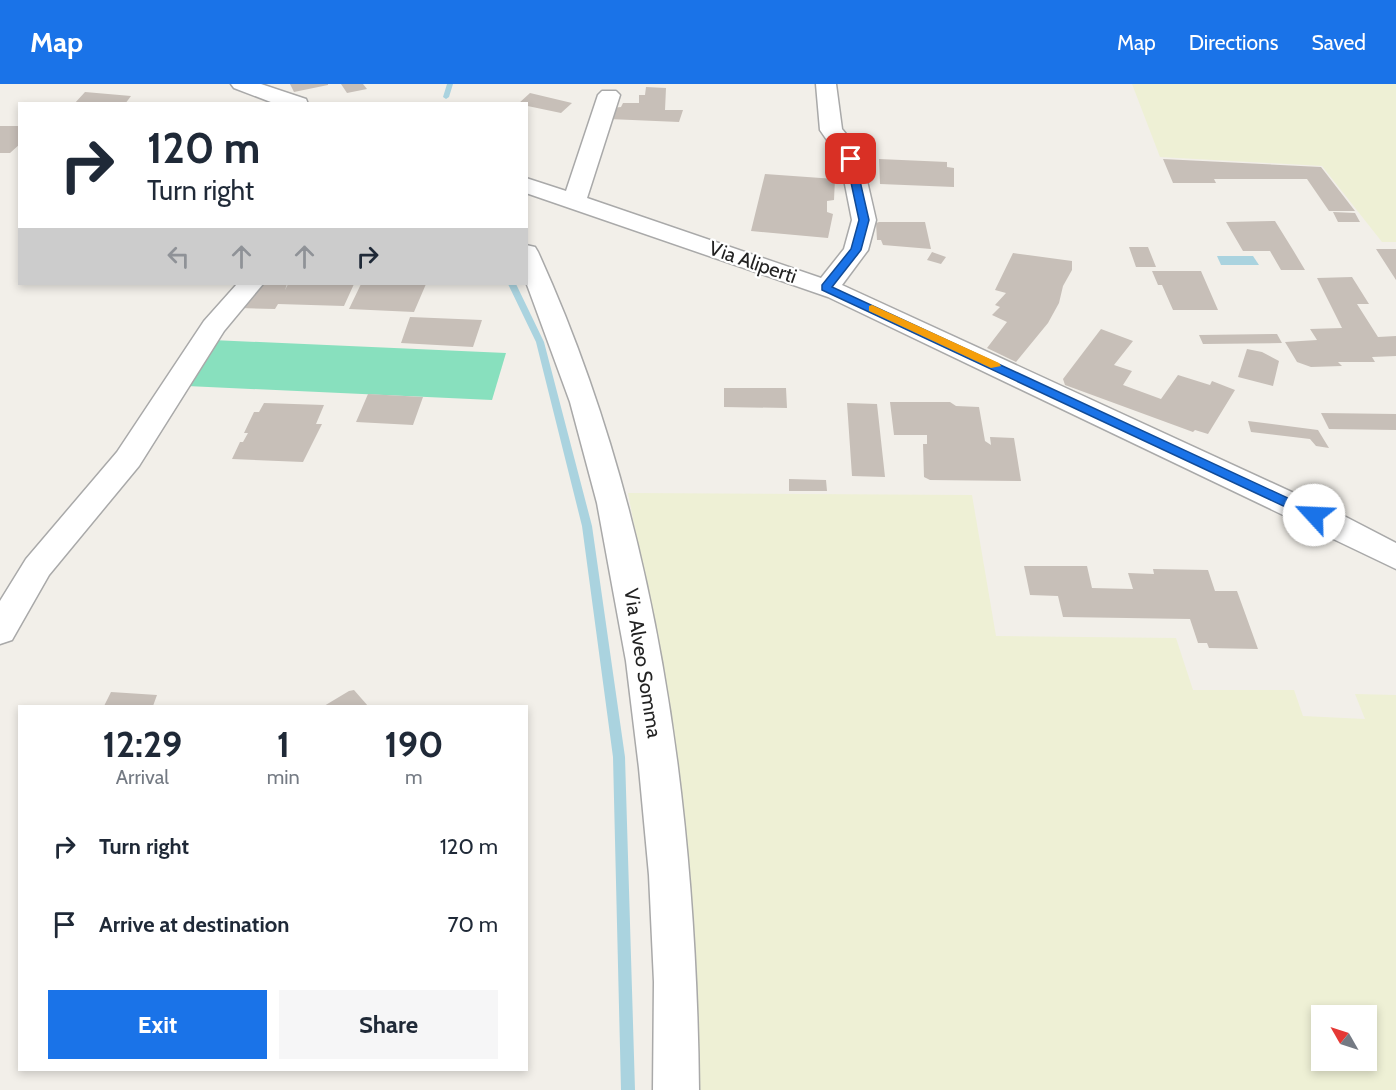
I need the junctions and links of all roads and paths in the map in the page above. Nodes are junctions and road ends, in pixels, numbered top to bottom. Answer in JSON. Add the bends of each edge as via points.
{"nodes":[{"id":1,"x":241,"y":84,"type":"edge"},
{"id":2,"x":826,"y":84,"type":"edge"},
{"id":3,"x":609,"y":95,"type":"dead end"},
{"id":4,"x":285,"y":102,"type":"edge"},
{"id":5,"x":528,"y":186,"type":"edge"},
{"id":6,"x":575,"y":200,"type":"junction"},
{"id":7,"x":528,"y":257,"type":"edge"},
{"id":8,"x":249,"y":285,"type":"edge"},
{"id":9,"x":826,"y":288,"type":"junction"},
{"id":10,"x":1396,"y":556,"type":"edge"},
{"id":11,"x":0,"y":631,"type":"edge"},
{"id":12,"x":676,"y":1090,"type":"edge"}],
"edges":[{"from":1,"to":4,"type":"street"},
{"from":2,"to":9,"type":"street","via":[[831,130],[851,159],[864,220],[856,250]]},
{"from":3,"to":6,"type":"street"},
{"from":5,"to":6,"type":"street","name":"Via Aliperti"},
{"from":6,"to":9,"type":"street","name":"Via Aliperti"},
{"from":7,"to":12,"type":"street","name":"Via Alveo Somma","via":[[577,373],[599,442],[635,612],[655,736],[669,875],[677,1010]]},
{"from":8,"to":11,"type":"street","via":[[213,327],[128,459],[37,567]]},
{"from":9,"to":10,"type":"street","name":"Via Aliperti"}]}
